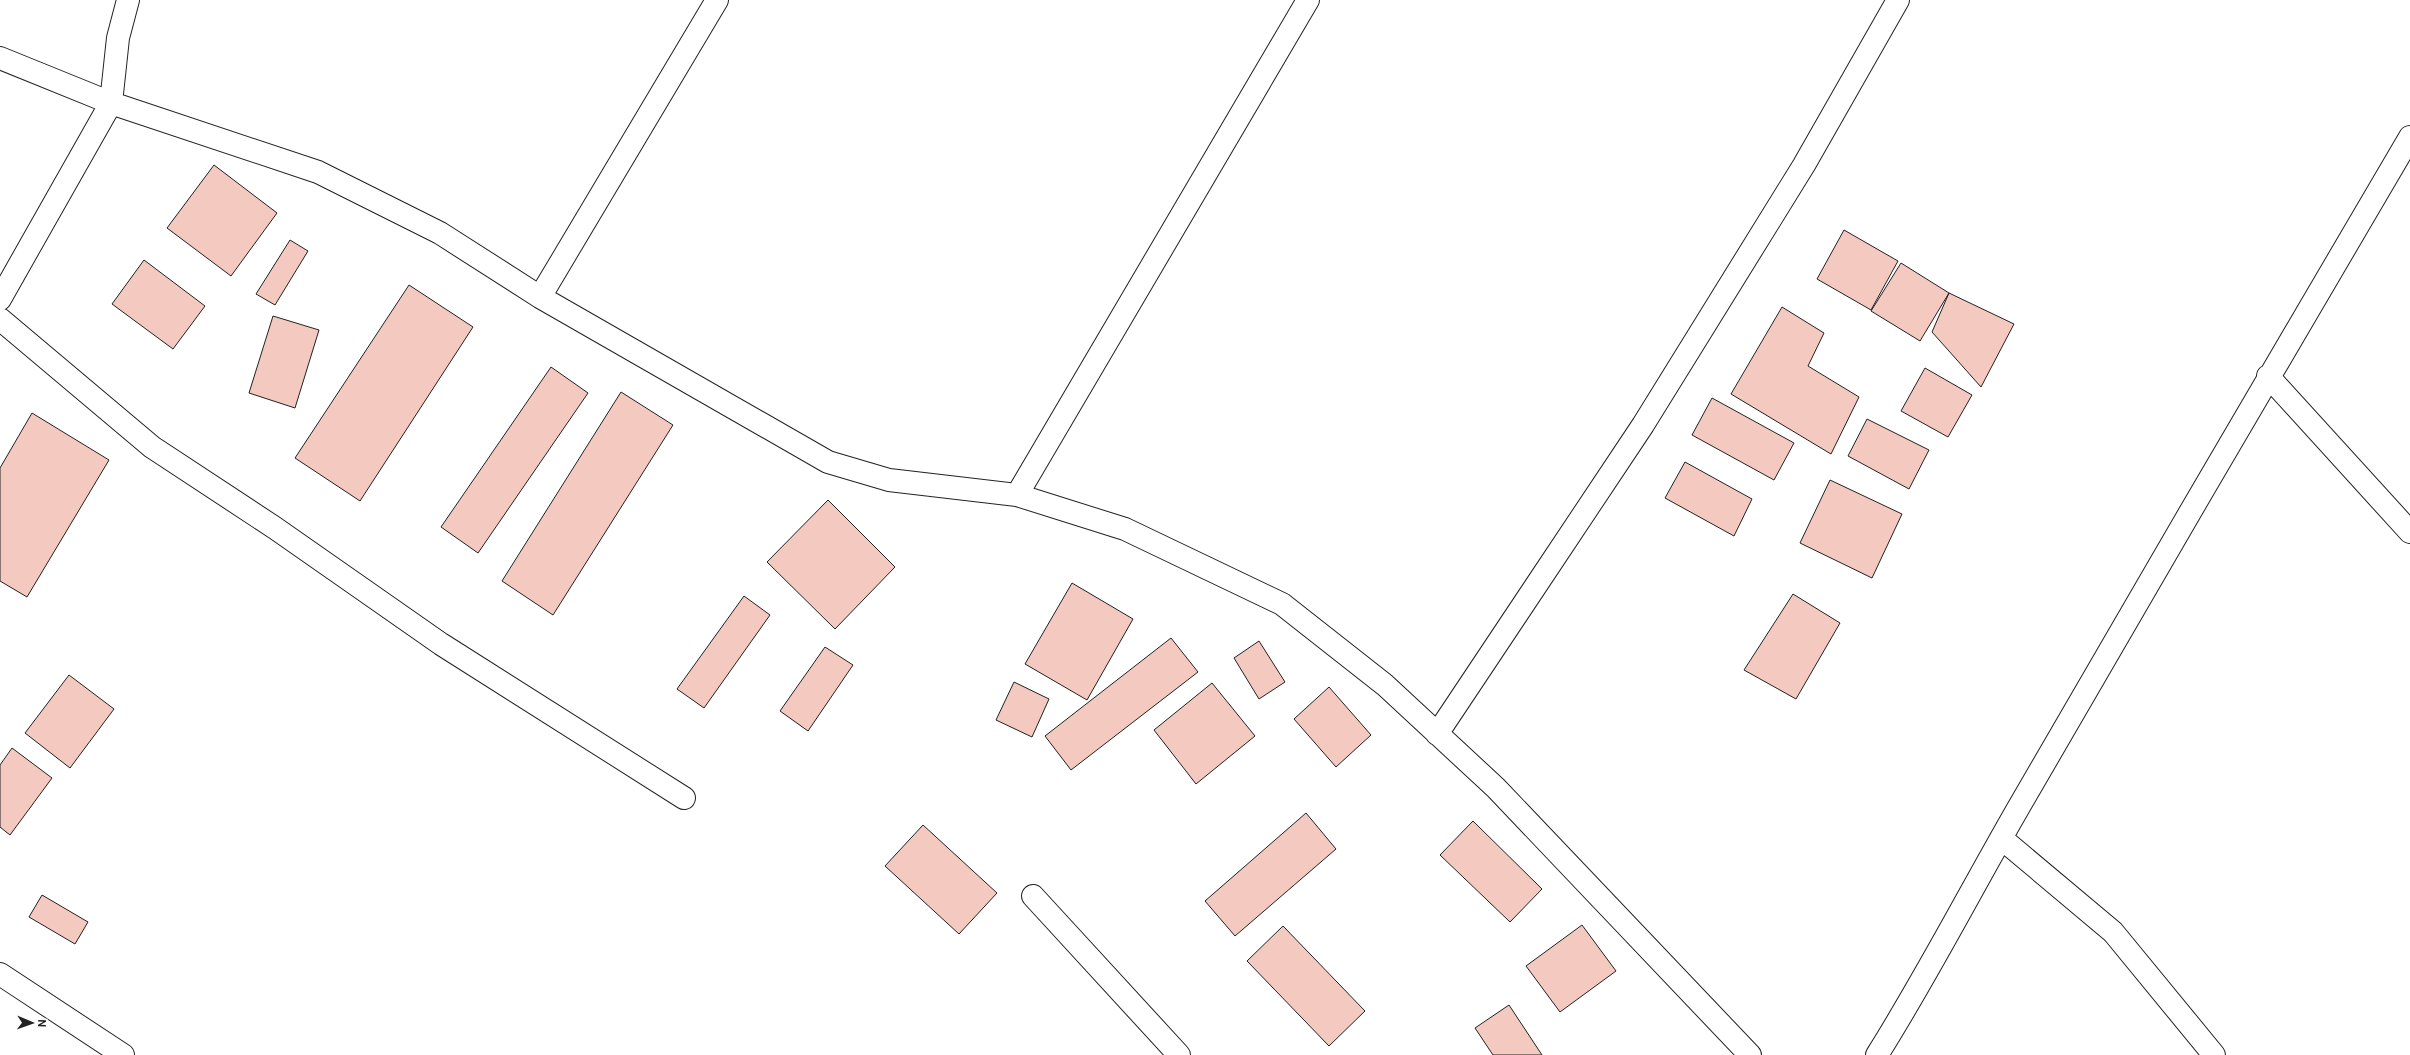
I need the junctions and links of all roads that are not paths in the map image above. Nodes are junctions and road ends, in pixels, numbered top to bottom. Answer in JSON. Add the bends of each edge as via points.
{"nodes":[{"id":1,"x":128,"y":0,"type":"edge"},
{"id":2,"x":717,"y":0,"type":"edge"},
{"id":3,"x":1308,"y":0,"type":"edge"},
{"id":4,"x":1898,"y":0,"type":"edge"},
{"id":5,"x":0,"y":58,"type":"edge"},
{"id":6,"x":111,"y":103,"type":"junction"},
{"id":7,"x":2410,"y":138,"type":"edge"},
{"id":8,"x":540,"y":297,"type":"junction"},
{"id":9,"x":0,"y":299,"type":"edge"},
{"id":10,"x":0,"y":319,"type":"edge"},
{"id":11,"x":2268,"y":376,"type":"junction"},
{"id":12,"x":1017,"y":495,"type":"junction"},
{"id":13,"x":2410,"y":532,"type":"edge"},
{"id":14,"x":1437,"y":734,"type":"junction"},
{"id":15,"x":684,"y":798,"type":"dead end"},
{"id":16,"x":2001,"y":838,"type":"junction"},
{"id":17,"x":1034,"y":896,"type":"dead end"},
{"id":18,"x":0,"y":974,"type":"edge"},
{"id":19,"x":123,"y":1055,"type":"edge"},
{"id":20,"x":1179,"y":1055,"type":"edge"},
{"id":21,"x":1750,"y":1055,"type":"edge"},
{"id":22,"x":1877,"y":1055,"type":"edge"},
{"id":23,"x":2214,"y":1055,"type":"edge"}],
"edges":[{"from":1,"to":6,"type":"street","via":[[118,38]]},
{"from":2,"to":8,"type":"street"},
{"from":3,"to":12,"type":"street"},
{"from":4,"to":14,"type":"street","via":[[1804,165],[1643,425]]},
{"from":5,"to":6,"type":"street"},
{"from":6,"to":8,"type":"street","via":[[318,172],[440,233]]},
{"from":6,"to":9,"type":"street"},
{"from":7,"to":11,"type":"street"},
{"from":8,"to":12,"type":"street","via":[[828,462],[889,480]]},
{"from":10,"to":15,"type":"street","via":[[152,447],[275,528],[441,644]]},
{"from":11,"to":13,"type":"street"},
{"from":11,"to":16,"type":"street"},
{"from":12,"to":14,"type":"street","via":[[1126,529],[1282,604],[1385,685]]},
{"from":14,"to":21,"type":"street","via":[[1496,788]]},
{"from":16,"to":22,"type":"street","via":[[1919,989]]},
{"from":16,"to":23,"type":"street","via":[[2113,932]]},
{"from":17,"to":20,"type":"street"},
{"from":18,"to":19,"type":"street"}]}
